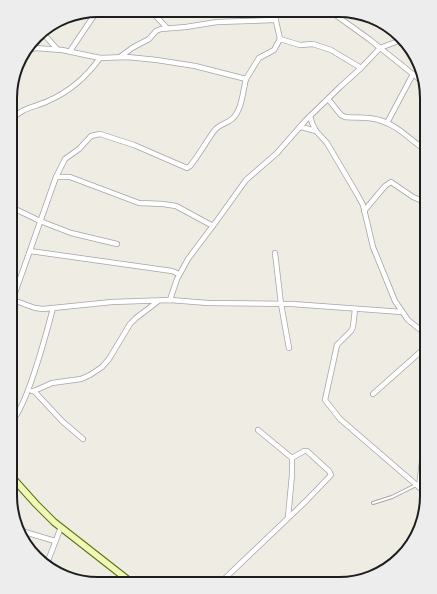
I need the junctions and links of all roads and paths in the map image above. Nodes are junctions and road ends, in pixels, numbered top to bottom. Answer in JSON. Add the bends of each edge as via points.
{"nodes":[{"id":1,"x":93,"y":17,"type":"edge"},
{"id":2,"x":157,"y":17,"type":"edge"},
{"id":3,"x":275,"y":17,"type":"edge"},
{"id":4,"x":339,"y":17,"type":"edge"},
{"id":5,"x":275,"y":20,"type":"junction"},
{"id":6,"x":167,"y":28,"type":"junction"},
{"id":7,"x":45,"y":36,"type":"edge"},
{"id":8,"x":280,"y":39,"type":"junction"},
{"id":9,"x":397,"y":41,"type":"edge"},
{"id":10,"x":34,"y":48,"type":"edge"},
{"id":11,"x":380,"y":48,"type":"junction"},
{"id":12,"x":57,"y":49,"type":"junction"},
{"id":13,"x":70,"y":51,"type":"junction"},
{"id":14,"x":120,"y":57,"type":"junction"},
{"id":15,"x":100,"y":58,"type":"junction"},
{"id":16,"x":361,"y":68,"type":"junction"},
{"id":17,"x":413,"y":74,"type":"junction"},
{"id":18,"x":417,"y":77,"type":"edge"},
{"id":19,"x":246,"y":79,"type":"junction"},
{"id":20,"x":328,"y":99,"type":"junction"},
{"id":21,"x":17,"y":113,"type":"edge"},
{"id":22,"x":310,"y":116,"type":"junction"},
{"id":23,"x":387,"y":123,"type":"junction"},
{"id":24,"x":301,"y":127,"type":"junction"},
{"id":25,"x":316,"y":131,"type":"junction"},
{"id":26,"x":420,"y":146,"type":"edge"},
{"id":27,"x":56,"y":177,"type":"junction"},
{"id":28,"x":420,"y":200,"type":"edge"},
{"id":29,"x":17,"y":210,"type":"edge"},
{"id":30,"x":364,"y":210,"type":"junction"},
{"id":31,"x":40,"y":221,"type":"junction"},
{"id":32,"x":213,"y":226,"type":"junction"},
{"id":33,"x":117,"y":244,"type":"dead end"},
{"id":34,"x":30,"y":251,"type":"junction"},
{"id":35,"x":275,"y":253,"type":"dead end"},
{"id":36,"x":179,"y":274,"type":"junction"},
{"id":37,"x":17,"y":288,"type":"edge"},
{"id":38,"x":170,"y":300,"type":"junction"},
{"id":39,"x":17,"y":301,"type":"edge"},
{"id":40,"x":158,"y":301,"type":"junction"},
{"id":41,"x":281,"y":304,"type":"junction"},
{"id":42,"x":53,"y":308,"type":"junction"},
{"id":43,"x":355,"y":309,"type":"junction"},
{"id":44,"x":402,"y":312,"type":"junction"},
{"id":45,"x":420,"y":329,"type":"edge"},
{"id":46,"x":289,"y":348,"type":"dead end"},
{"id":47,"x":420,"y":352,"type":"edge"},
{"id":48,"x":28,"y":390,"type":"junction"},
{"id":49,"x":34,"y":391,"type":"junction"},
{"id":50,"x":373,"y":394,"type":"dead end"},
{"id":51,"x":17,"y":414,"type":"edge"},
{"id":52,"x":258,"y":430,"type":"dead end"},
{"id":53,"x":83,"y":439,"type":"dead end"},
{"id":54,"x":292,"y":458,"type":"junction"},
{"id":55,"x":420,"y":476,"type":"edge"},
{"id":56,"x":17,"y":483,"type":"edge"},
{"id":57,"x":418,"y":486,"type":"junction"},
{"id":58,"x":373,"y":503,"type":"dead end"},
{"id":59,"x":288,"y":517,"type":"junction"},
{"id":60,"x":61,"y":528,"type":"junction"},
{"id":61,"x":25,"y":532,"type":"edge"},
{"id":62,"x":55,"y":541,"type":"junction"},
{"id":63,"x":48,"y":559,"type":"edge"},
{"id":64,"x":124,"y":577,"type":"edge"},
{"id":65,"x":226,"y":577,"type":"edge"}],
"edges":[{"from":1,"to":13,"type":"street"},
{"from":2,"to":6,"type":"street"},
{"from":3,"to":5,"type":"street"},
{"from":4,"to":11,"type":"street"},
{"from":5,"to":6,"type":"street","via":[[217,22]]},
{"from":5,"to":8,"type":"street"},
{"from":6,"to":14,"type":"street","via":[[156,31],[149,39]]},
{"from":7,"to":12,"type":"street"},
{"from":8,"to":16,"type":"street","via":[[331,50]]},
{"from":8,"to":19,"type":"street","via":[[274,50],[259,58]]},
{"from":9,"to":11,"type":"street"},
{"from":10,"to":12,"type":"street"},
{"from":11,"to":16,"type":"street"},
{"from":11,"to":17,"type":"street"},
{"from":12,"to":13,"type":"street"},
{"from":13,"to":15,"type":"street"},
{"from":14,"to":15,"type":"street"},
{"from":14,"to":19,"type":"street","via":[[175,62]]},
{"from":15,"to":21,"type":"street","via":[[88,74],[63,94]]},
{"from":16,"to":20,"type":"street"},
{"from":17,"to":18,"type":"street"},
{"from":17,"to":23,"type":"street"},
{"from":19,"to":27,"type":"street","via":[[237,112],[232,119],[216,129],[187,168],[134,145],[100,134],[91,136],[65,159]]},
{"from":20,"to":22,"type":"street"},
{"from":20,"to":23,"type":"street","via":[[345,117],[370,118]]},
{"from":22,"to":24,"type":"street"},
{"from":22,"to":25,"type":"street"},
{"from":23,"to":26,"type":"street"},
{"from":24,"to":25,"type":"street"},
{"from":24,"to":32,"type":"street","via":[[277,153],[246,180]]},
{"from":25,"to":30,"type":"street","via":[[327,143],[349,178]]},
{"from":27,"to":31,"type":"street"},
{"from":27,"to":32,"type":"street","via":[[70,178],[139,203],[176,206]]},
{"from":28,"to":30,"type":"street","via":[[391,182]]},
{"from":29,"to":31,"type":"street"},
{"from":30,"to":44,"type":"street","via":[[373,247]]},
{"from":31,"to":33,"type":"street","via":[[71,233]]},
{"from":31,"to":34,"type":"street"},
{"from":32,"to":36,"type":"street"},
{"from":34,"to":36,"type":"street"},
{"from":34,"to":37,"type":"street"},
{"from":35,"to":41,"type":"street"},
{"from":36,"to":38,"type":"street"},
{"from":38,"to":40,"type":"street"},
{"from":38,"to":41,"type":"street"},
{"from":39,"to":42,"type":"street","via":[[35,308]]},
{"from":40,"to":42,"type":"street","via":[[112,302]]},
{"from":40,"to":49,"type":"street","via":[[130,324],[102,367],[81,379],[52,383]]},
{"from":41,"to":43,"type":"street"},
{"from":41,"to":46,"type":"street"},
{"from":42,"to":48,"type":"street"},
{"from":43,"to":44,"type":"street"},
{"from":43,"to":57,"type":"street","via":[[351,331],[337,345],[325,400],[340,419]]},
{"from":44,"to":45,"type":"street"},
{"from":47,"to":50,"type":"street"},
{"from":48,"to":49,"type":"street"},
{"from":48,"to":51,"type":"street"},
{"from":49,"to":53,"type":"street"},
{"from":52,"to":54,"type":"street"},
{"from":54,"to":59,"type":"street"},
{"from":54,"to":59,"type":"street","via":[[307,451],[331,475]]},
{"from":55,"to":57,"type":"street"},
{"from":56,"to":60,"type":"street"},
{"from":57,"to":58,"type":"lane"},
{"from":59,"to":65,"type":"street"},
{"from":60,"to":62,"type":"street"},
{"from":60,"to":64,"type":"street"},
{"from":61,"to":62,"type":"street"},
{"from":62,"to":63,"type":"street"}]}
